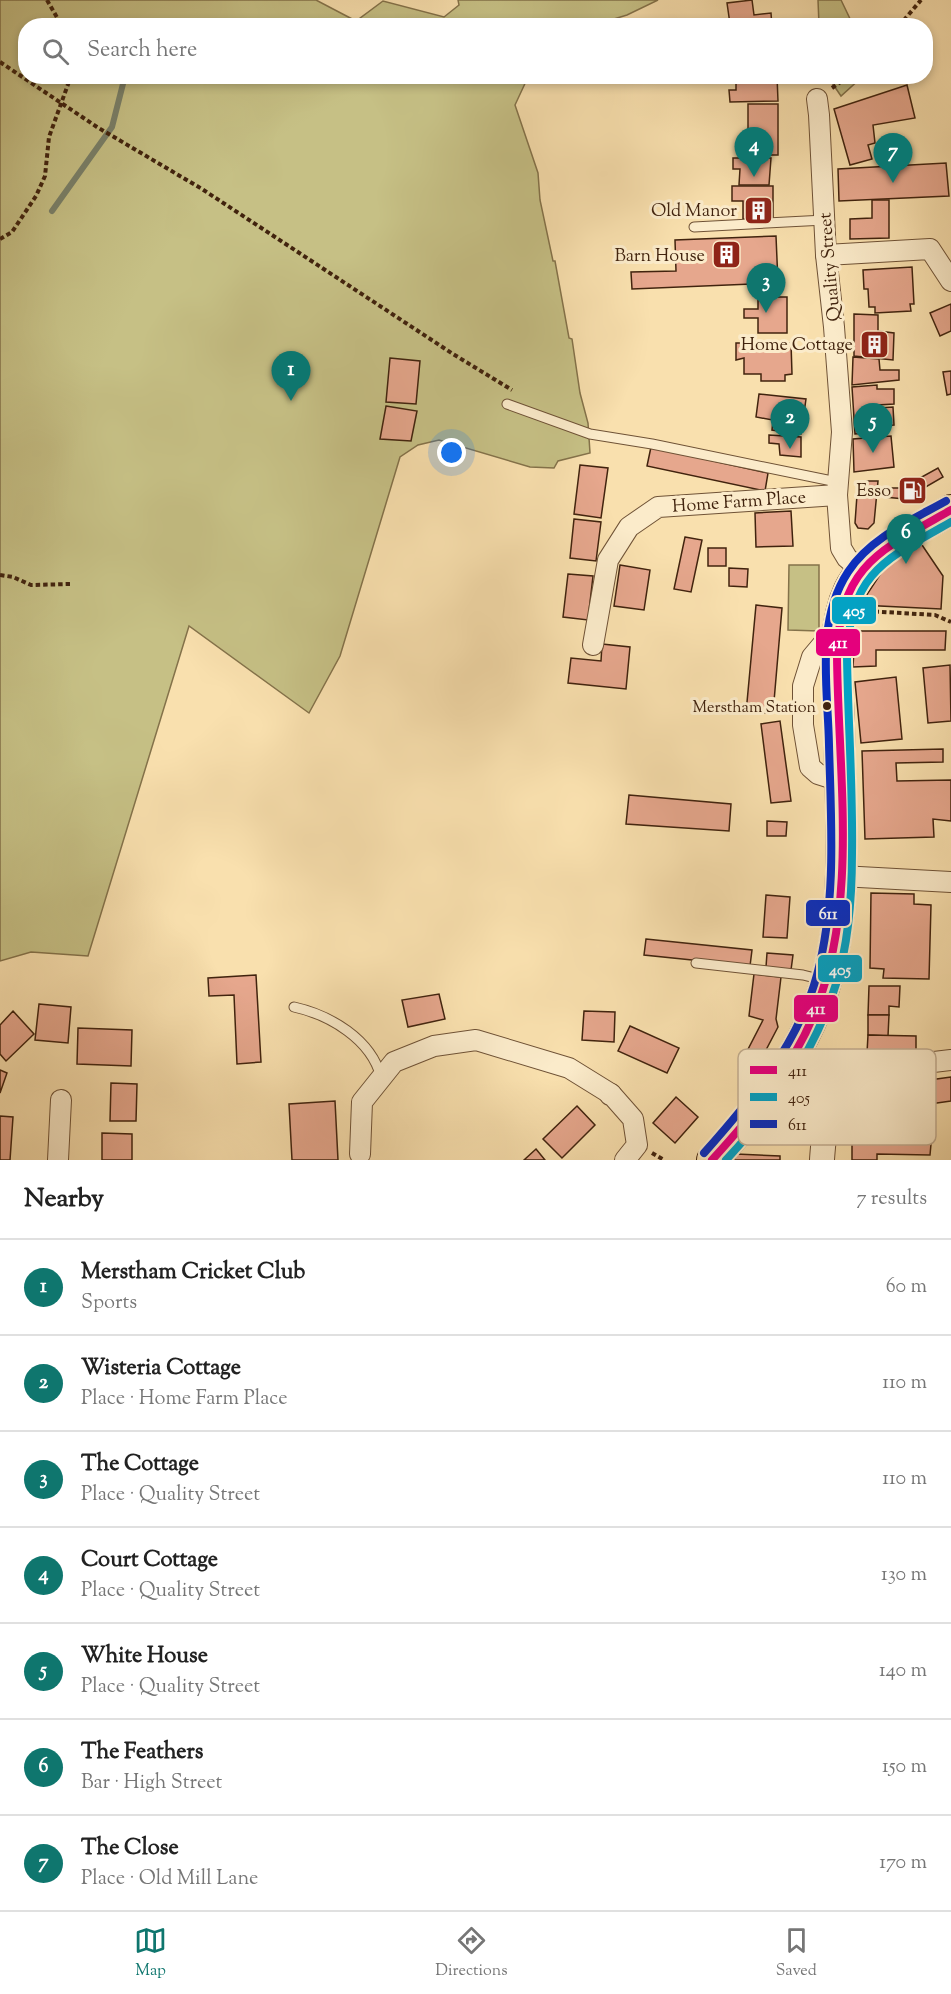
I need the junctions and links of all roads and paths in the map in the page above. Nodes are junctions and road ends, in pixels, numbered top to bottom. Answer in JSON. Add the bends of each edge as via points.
{"nodes":[{"id":1,"x":47,"y":0,"type":"edge"},
{"id":2,"x":921,"y":0,"type":"edge"},
{"id":3,"x":57,"y":18,"type":"edge"},
{"id":4,"x":906,"y":18,"type":"edge"},
{"id":5,"x":0,"y":62,"type":"edge"},
{"id":6,"x":18,"y":74,"type":"edge"},
{"id":7,"x":33,"y":84,"type":"edge"},
{"id":8,"x":68,"y":84,"type":"edge"},
{"id":9,"x":817,"y":99,"type":"dead end"},
{"id":10,"x":62,"y":103,"type":"junction"},
{"id":11,"x":825,"y":220,"type":"junction"},
{"id":12,"x":694,"y":227,"type":"dead end"},
{"id":13,"x":0,"y":239,"type":"edge"},
{"id":14,"x":826,"y":255,"type":"junction"},
{"id":15,"x":951,"y":281,"type":"edge"},
{"id":16,"x":517,"y":392,"type":"dead end"},
{"id":17,"x":507,"y":404,"type":"dead end"},
{"id":18,"x":837,"y":488,"type":"junction"},
{"id":19,"x":951,"y":510,"type":"edge"},
{"id":20,"x":862,"y":571,"type":"junction"},
{"id":21,"x":0,"y":575,"type":"edge"},
{"id":22,"x":70,"y":584,"type":"dead end"},
{"id":23,"x":841,"y":617,"type":"junction"},
{"id":24,"x":951,"y":622,"type":"edge"},
{"id":25,"x":593,"y":645,"type":"dead end"},
{"id":26,"x":841,"y":876,"type":"junction"},
{"id":27,"x":951,"y":882,"type":"edge"},
{"id":28,"x":696,"y":963,"type":"dead end"},
{"id":29,"x":826,"y":980,"type":"junction"},
{"id":30,"x":294,"y":1007,"type":"dead end"},
{"id":31,"x":796,"y":1049,"type":"edge"},
{"id":32,"x":951,"y":1060,"type":"edge"},
{"id":33,"x":936,"y":1062,"type":"edge"},
{"id":34,"x":381,"y":1078,"type":"junction"},
{"id":35,"x":61,"y":1100,"type":"dead end"},
{"id":36,"x":738,"y":1131,"type":"edge"},
{"id":37,"x":822,"y":1145,"type":"edge"},
{"id":38,"x":359,"y":1157,"type":"edge"},
{"id":39,"x":58,"y":1160,"type":"edge"},
{"id":40,"x":625,"y":1160,"type":"edge"},
{"id":41,"x":712,"y":1160,"type":"edge"},
{"id":42,"x":822,"y":1160,"type":"edge"}],
"edges":[{"from":1,"to":3,"type":"path"},
{"from":2,"to":4,"type":"path"},
{"from":5,"to":6,"type":"path"},
{"from":7,"to":10,"type":"path"},
{"from":8,"to":10,"type":"path"},
{"from":9,"to":11,"type":"street","name":"Quality Street"},
{"from":10,"to":13,"type":"path","via":[[49,137],[45,176],[36,196],[12,232]]},
{"from":10,"to":16,"type":"path"},
{"from":11,"to":12,"type":"lane"},
{"from":11,"to":14,"type":"street","name":"Quality Street"},
{"from":14,"to":15,"type":"street","via":[[930,249]]},
{"from":14,"to":18,"type":"street","name":"Quality Street","via":[[842,432]]},
{"from":17,"to":18,"type":"lane","via":[[590,434],[652,444]]},
{"from":18,"to":20,"type":"street","name":"Quality Street","via":[[841,548]]},
{"from":18,"to":25,"type":"street","name":"Home Farm Place","via":[[658,507],[629,527],[608,560]]},
{"from":19,"to":20,"type":"main road","via":[[883,550]]},
{"from":20,"to":23,"type":"main road","via":[[850,589]]},
{"from":21,"to":22,"type":"path","via":[[31,585]]},
{"from":23,"to":24,"type":"path","via":[[935,615]]},
{"from":23,"to":26,"type":"main road"},
{"from":26,"to":27,"type":"street"},
{"from":26,"to":29,"type":"main road"},
{"from":28,"to":29,"type":"lane"},
{"from":29,"to":31,"type":"main road"},
{"from":30,"to":34,"type":"lane","via":[[314,1011],[357,1039],[371,1054]]},
{"from":32,"to":33,"type":"street"},
{"from":34,"to":38,"type":"street","via":[[362,1102]]},
{"from":34,"to":40,"type":"street","via":[[394,1062],[434,1046],[476,1040],[569,1068],[610,1095],[633,1119],[637,1145]]},
{"from":35,"to":39,"type":"street"},
{"from":36,"to":41,"type":"main road"},
{"from":37,"to":42,"type":"street"}]}
